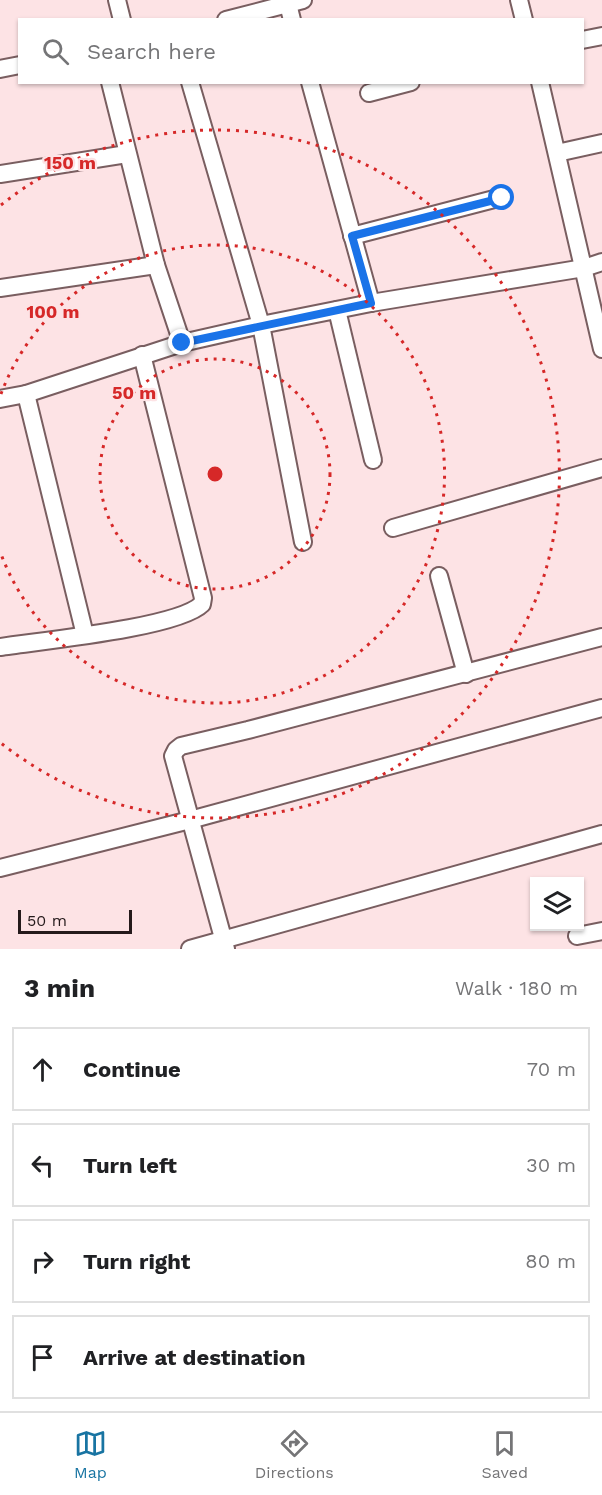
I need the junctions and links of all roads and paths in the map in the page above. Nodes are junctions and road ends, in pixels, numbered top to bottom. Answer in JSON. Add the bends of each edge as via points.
{"nodes":[{"id":1,"x":117,"y":0,"type":"edge"},
{"id":2,"x":519,"y":0,"type":"edge"},
{"id":3,"x":294,"y":8,"type":"edge"},
{"id":4,"x":122,"y":18,"type":"edge"},
{"id":5,"x":237,"y":18,"type":"edge"},
{"id":6,"x":524,"y":18,"type":"edge"},
{"id":7,"x":602,"y":36,"type":"edge"},
{"id":8,"x":584,"y":40,"type":"edge"},
{"id":9,"x":18,"y":65,"type":"edge"},
{"id":10,"x":0,"y":69,"type":"edge"},
{"id":11,"x":110,"y":84,"type":"edge"},
{"id":12,"x":191,"y":84,"type":"edge"},
{"id":13,"x":311,"y":84,"type":"edge"},
{"id":14,"x":403,"y":84,"type":"edge"},
{"id":15,"x":540,"y":84,"type":"edge"},
{"id":16,"x":369,"y":93,"type":"dead end"},
{"id":17,"x":602,"y":143,"type":"edge"},
{"id":18,"x":557,"y":153,"type":"junction"},
{"id":19,"x":127,"y":154,"type":"junction"},
{"id":20,"x":0,"y":174,"type":"edge"},
{"id":21,"x":502,"y":198,"type":"dead end"},
{"id":22,"x":352,"y":236,"type":"junction"},
{"id":23,"x":602,"y":262,"type":"edge"},
{"id":24,"x":156,"y":265,"type":"junction"},
{"id":25,"x":584,"y":268,"type":"junction"},
{"id":26,"x":0,"y":288,"type":"edge"},
{"id":27,"x":371,"y":303,"type":"junction"},
{"id":28,"x":337,"y":310,"type":"junction"},
{"id":29,"x":261,"y":325,"type":"junction"},
{"id":30,"x":601,"y":341,"type":"edge"},
{"id":31,"x":182,"y":343,"type":"junction"},
{"id":32,"x":142,"y":355,"type":"junction"},
{"id":33,"x":26,"y":394,"type":"junction"},
{"id":34,"x":0,"y":399,"type":"edge"},
{"id":35,"x":374,"y":460,"type":"dead end"},
{"id":36,"x":602,"y":468,"type":"edge"},
{"id":37,"x":393,"y":528,"type":"dead end"},
{"id":38,"x":303,"y":542,"type":"dead end"},
{"id":39,"x":439,"y":576,"type":"dead end"},
{"id":40,"x":85,"y":635,"type":"junction"},
{"id":41,"x":602,"y":637,"type":"edge"},
{"id":42,"x":0,"y":647,"type":"edge"},
{"id":43,"x":466,"y":674,"type":"junction"},
{"id":44,"x":602,"y":708,"type":"edge"},
{"id":45,"x":190,"y":820,"type":"junction"},
{"id":46,"x":602,"y":834,"type":"edge"},
{"id":47,"x":0,"y":868,"type":"edge"},
{"id":48,"x":602,"y":931,"type":"edge"},
{"id":49,"x":577,"y":936,"type":"dead end"},
{"id":50,"x":225,"y":944,"type":"edge"},
{"id":51,"x":190,"y":949,"type":"edge"}],
"edges":[{"from":1,"to":4,"type":"street"},
{"from":2,"to":6,"type":"street"},
{"from":3,"to":5,"type":"street"},
{"from":7,"to":8,"type":"street"},
{"from":9,"to":10,"type":"street"},
{"from":11,"to":19,"type":"street"},
{"from":12,"to":29,"type":"street"},
{"from":13,"to":22,"type":"street"},
{"from":14,"to":16,"type":"street"},
{"from":15,"to":18,"type":"street"},
{"from":17,"to":18,"type":"street"},
{"from":18,"to":25,"type":"street"},
{"from":19,"to":20,"type":"street"},
{"from":19,"to":24,"type":"street"},
{"from":21,"to":22,"type":"street"},
{"from":22,"to":27,"type":"street"},
{"from":23,"to":25,"type":"street"},
{"from":24,"to":26,"type":"street"},
{"from":24,"to":31,"type":"street"},
{"from":25,"to":27,"type":"street"},
{"from":25,"to":30,"type":"street"},
{"from":27,"to":28,"type":"street"},
{"from":28,"to":29,"type":"street"},
{"from":28,"to":35,"type":"street"},
{"from":29,"to":31,"type":"street"},
{"from":29,"to":38,"type":"street"},
{"from":31,"to":32,"type":"street"},
{"from":32,"to":33,"type":"street"},
{"from":32,"to":40,"type":"street","via":[[202,604],[176,617]]},
{"from":33,"to":34,"type":"street"},
{"from":33,"to":40,"type":"street"},
{"from":36,"to":37,"type":"street"},
{"from":39,"to":43,"type":"street"},
{"from":40,"to":42,"type":"street"},
{"from":41,"to":43,"type":"street"},
{"from":43,"to":45,"type":"street","via":[[181,746],[173,756]]},
{"from":44,"to":45,"type":"street"},
{"from":45,"to":47,"type":"street"},
{"from":45,"to":50,"type":"street"},
{"from":46,"to":50,"type":"street"},
{"from":48,"to":49,"type":"street"},
{"from":50,"to":51,"type":"street"}]}
